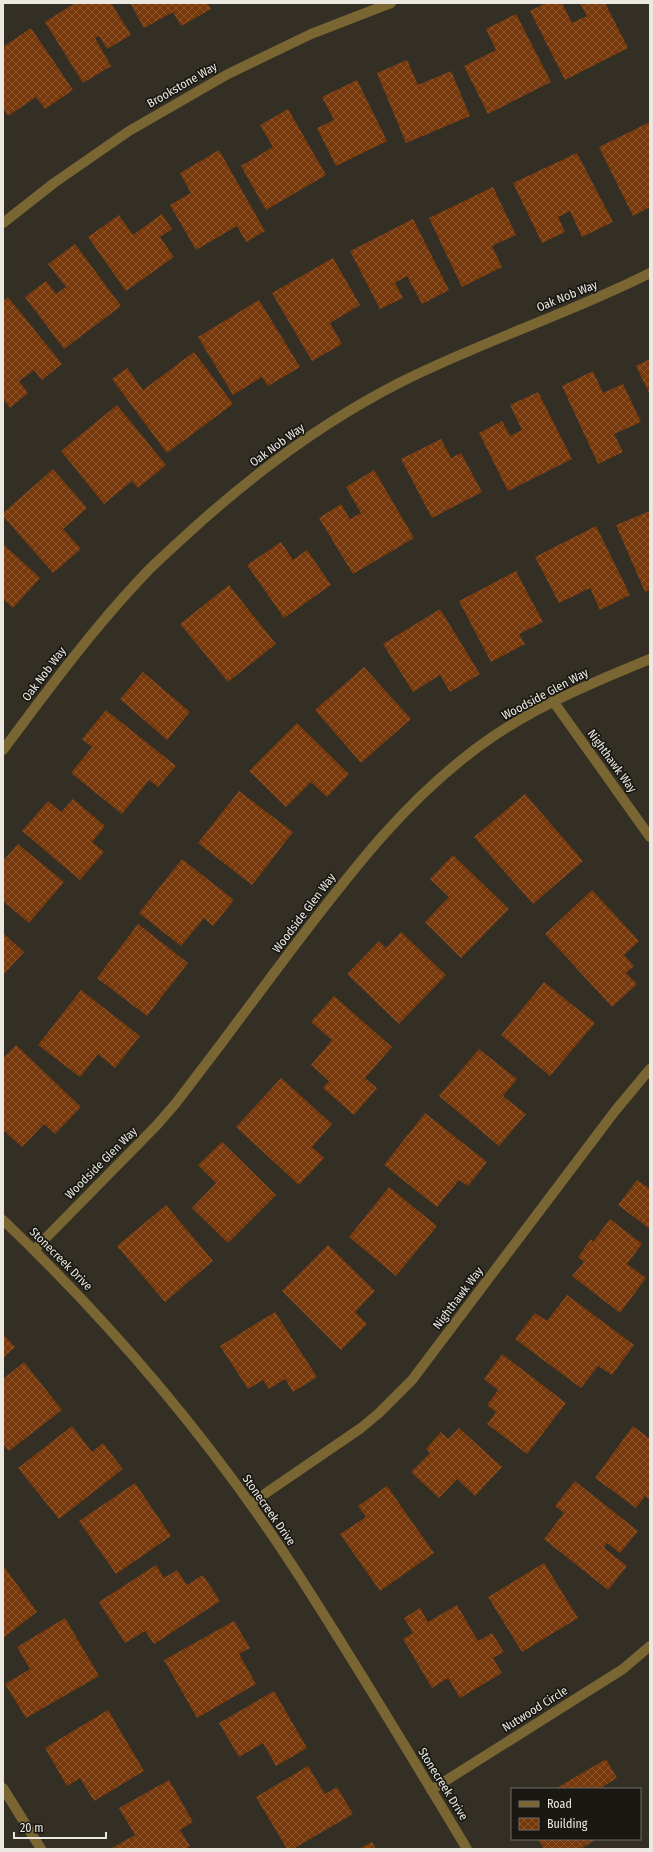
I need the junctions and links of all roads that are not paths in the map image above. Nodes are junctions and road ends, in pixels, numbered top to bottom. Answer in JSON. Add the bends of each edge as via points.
{"nodes":[{"id":1,"x":391,"y":3,"type":"edge"},
{"id":2,"x":3,"y":223,"type":"edge"},
{"id":3,"x":650,"y":273,"type":"edge"},
{"id":4,"x":650,"y":659,"type":"edge"},
{"id":5,"x":553,"y":701,"type":"junction"},
{"id":6,"x":3,"y":750,"type":"edge"},
{"id":7,"x":650,"y":837,"type":"edge"},
{"id":8,"x":650,"y":1069,"type":"edge"},
{"id":9,"x":3,"y":1220,"type":"edge"},
{"id":10,"x":34,"y":1250,"type":"junction"},
{"id":11,"x":250,"y":1504,"type":"junction"},
{"id":12,"x":650,"y":1646,"type":"edge"},
{"id":13,"x":3,"y":1788,"type":"edge"},
{"id":14,"x":431,"y":1790,"type":"junction"},
{"id":15,"x":41,"y":1849,"type":"edge"},
{"id":16,"x":468,"y":1849,"type":"edge"}],
"edges":[{"from":1,"to":2,"type":"street","name":"Brookstone Way","via":[[311,34],[228,74],[129,131],[54,183]]},
{"from":3,"to":6,"type":"street","name":"Oak Nob Way","via":[[620,288],[463,352],[399,383],[337,419],[278,459],[222,503],[143,576],[72,657]]},
{"from":4,"to":5,"type":"street","name":"Woodside Glen Way"},
{"from":5,"to":7,"type":"street","name":"Nighthawk Way"},
{"from":5,"to":10,"type":"street","name":"Woodside Glen Way","via":[[489,740],[442,776],[394,822],[344,881],[176,1103]]},
{"from":8,"to":11,"type":"street","name":"Nighthawk Way","via":[[615,1111],[412,1380],[361,1428]]},
{"from":9,"to":10,"type":"street","name":"Stonecreek Drive"},
{"from":10,"to":11,"type":"street","name":"Stonecreek Drive","via":[[92,1310],[168,1398]]},
{"from":11,"to":14,"type":"street","name":"Stonecreek Drive","via":[[295,1570]]},
{"from":12,"to":14,"type":"street","name":"Nutwood Circle","via":[[623,1669]]},
{"from":13,"to":15,"type":"street"},
{"from":14,"to":16,"type":"street","name":"Stonecreek Drive"}]}
